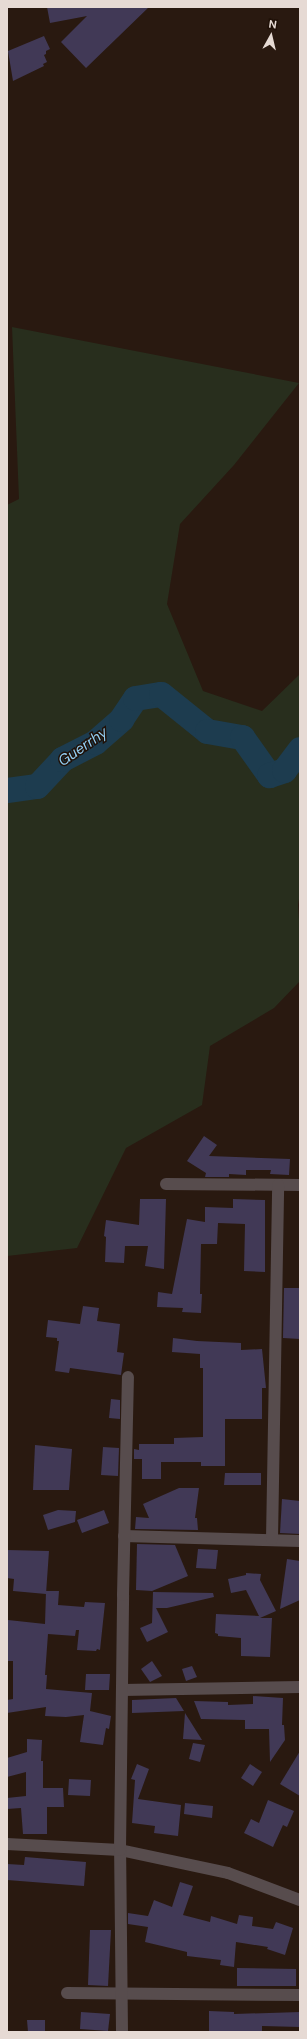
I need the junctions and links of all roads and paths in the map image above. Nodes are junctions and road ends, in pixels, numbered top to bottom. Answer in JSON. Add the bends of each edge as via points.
{"nodes":[{"id":1,"x":166,"y":1184,"type":"dead end"},
{"id":2,"x":278,"y":1185,"type":"junction"},
{"id":3,"x":300,"y":1186,"type":"edge"},
{"id":4,"x":128,"y":1377,"type":"dead end"},
{"id":5,"x":124,"y":1536,"type":"junction"},
{"id":6,"x":272,"y":1539,"type":"junction"},
{"id":7,"x":300,"y":1541,"type":"edge"},
{"id":8,"x":300,"y":1687,"type":"edge"},
{"id":9,"x":122,"y":1690,"type":"junction"},
{"id":10,"x":7,"y":1844,"type":"edge"},
{"id":11,"x":120,"y":1850,"type":"junction"},
{"id":12,"x":300,"y":1900,"type":"edge"},
{"id":13,"x":67,"y":1993,"type":"dead end"},
{"id":14,"x":122,"y":1993,"type":"junction"},
{"id":15,"x":300,"y":1995,"type":"edge"},
{"id":16,"x":122,"y":2032,"type":"edge"}],
"edges":[{"from":1,"to":2,"type":"street"},
{"from":2,"to":3,"type":"street"},
{"from":2,"to":6,"type":"street"},
{"from":4,"to":5,"type":"street"},
{"from":5,"to":6,"type":"street"},
{"from":5,"to":9,"type":"street"},
{"from":6,"to":7,"type":"street"},
{"from":8,"to":9,"type":"street"},
{"from":9,"to":11,"type":"street"},
{"from":10,"to":11,"type":"street"},
{"from":11,"to":12,"type":"street","via":[[228,1873]]},
{"from":11,"to":14,"type":"street"},
{"from":13,"to":14,"type":"street"},
{"from":14,"to":15,"type":"street"},
{"from":14,"to":16,"type":"street"}]}
